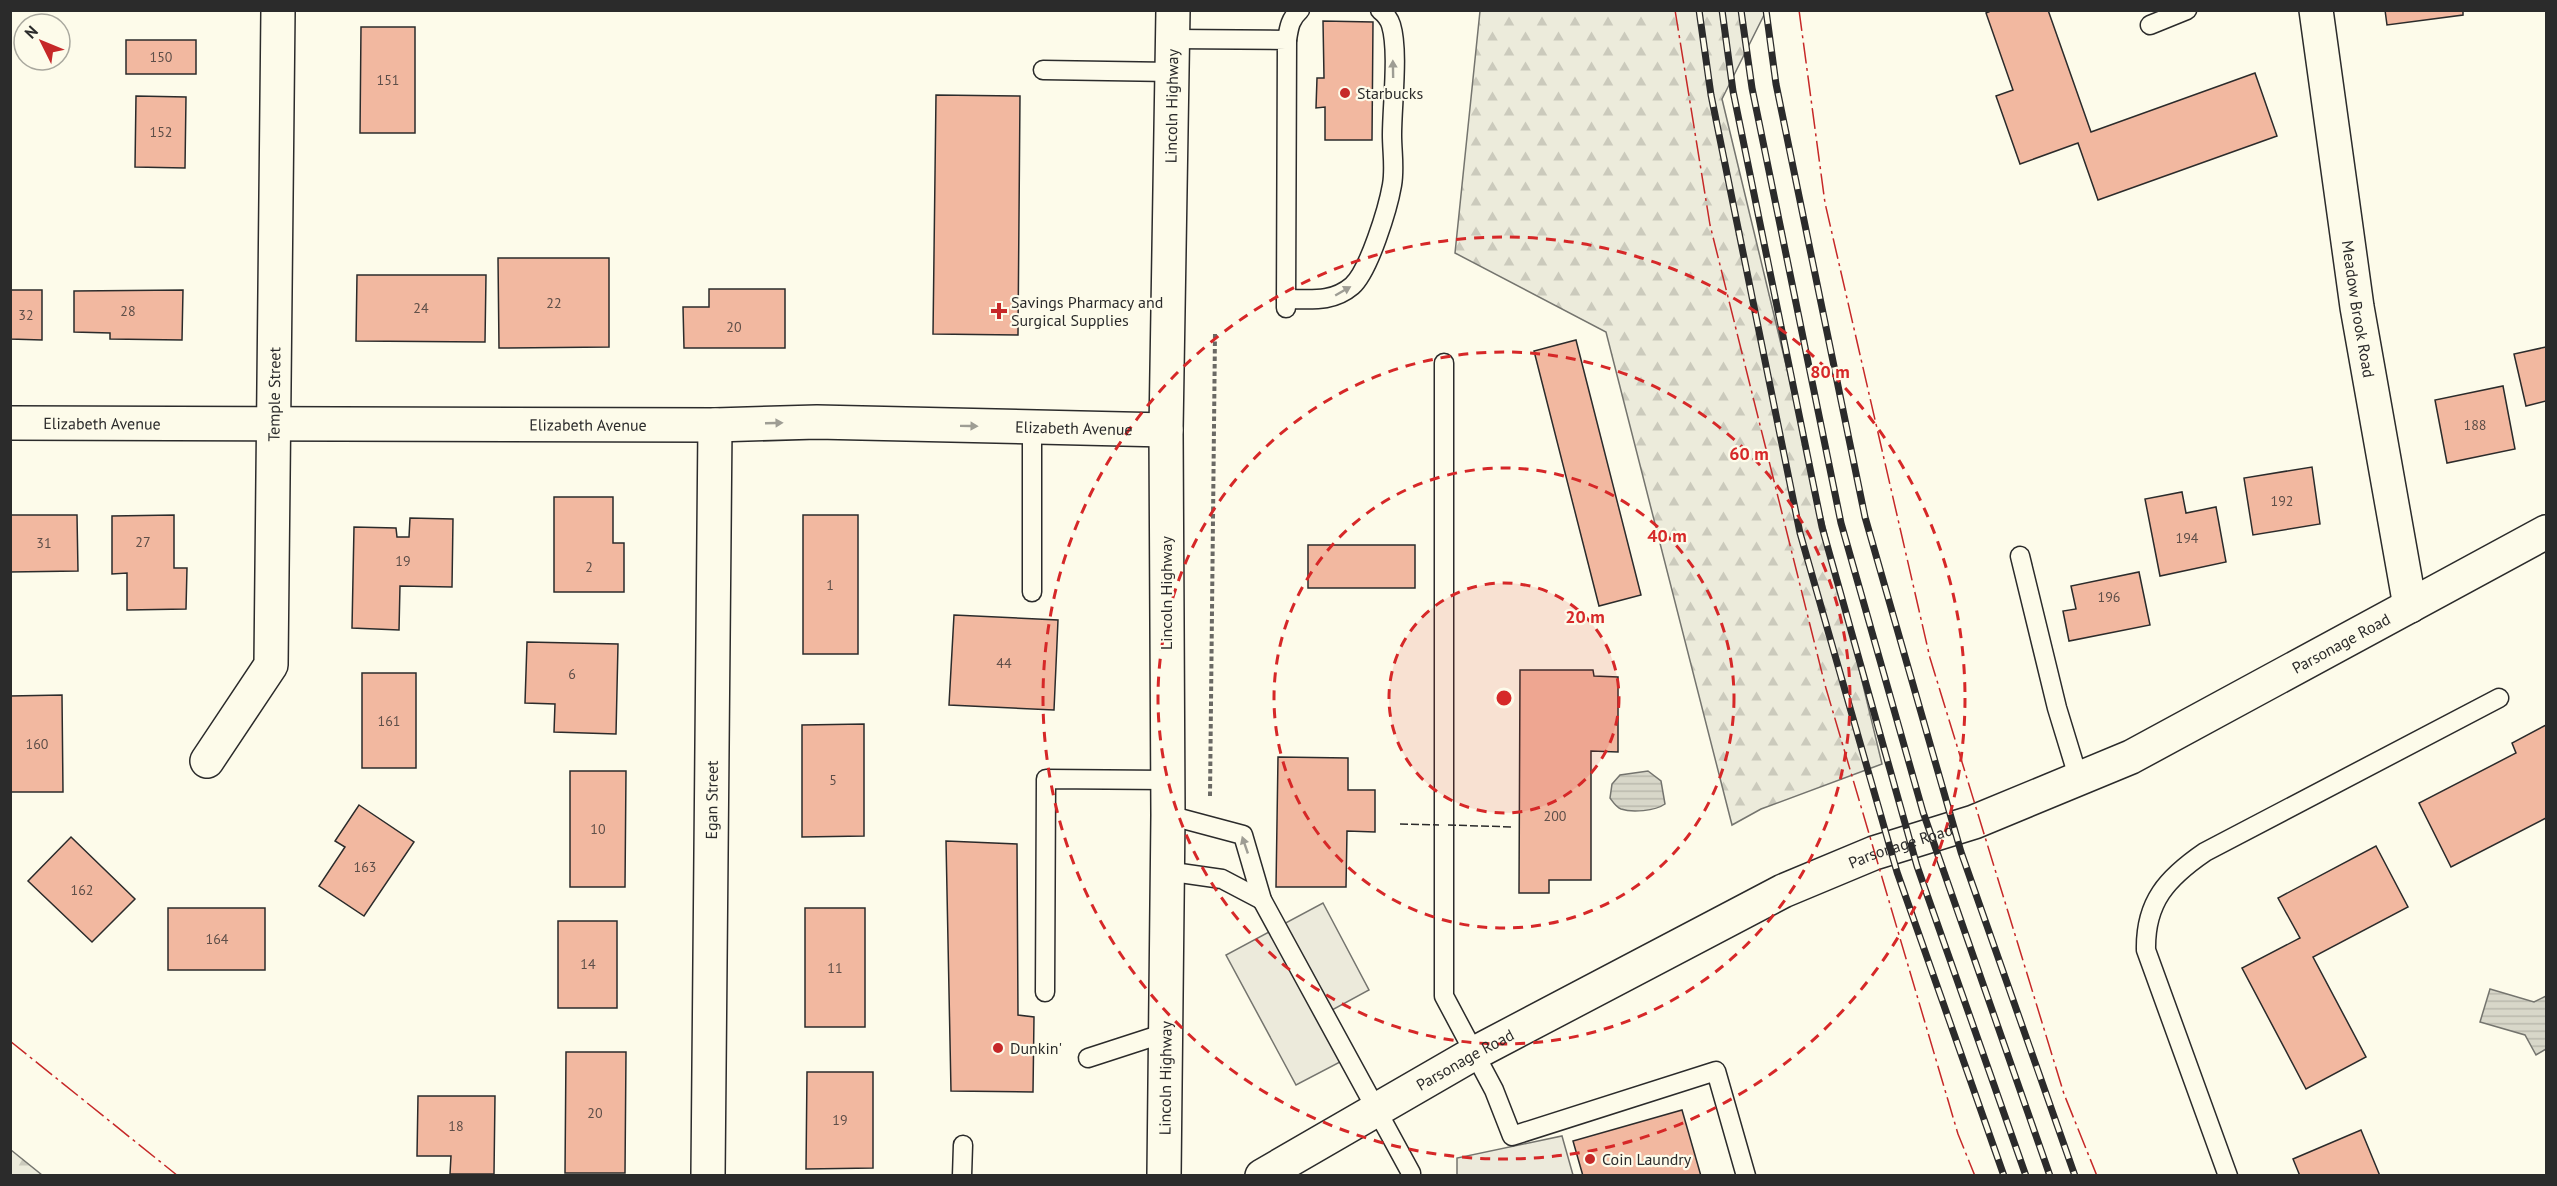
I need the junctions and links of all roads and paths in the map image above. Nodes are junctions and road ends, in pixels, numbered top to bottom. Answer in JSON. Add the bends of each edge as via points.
{"nodes":[{"id":1,"x":278,"y":10,"type":"edge"},
{"id":2,"x":1300,"y":10,"type":"edge"},
{"id":3,"x":1380,"y":10,"type":"edge"},
{"id":4,"x":2187,"y":10,"type":"edge"},
{"id":5,"x":2316,"y":10,"type":"edge"},
{"id":6,"x":1172,"y":25,"type":"edge"},
{"id":7,"x":2150,"y":25,"type":"dead end"},
{"id":8,"x":1287,"y":40,"type":"junction"},
{"id":9,"x":1043,"y":70,"type":"dead end"},
{"id":10,"x":1173,"y":72,"type":"junction"},
{"id":11,"x":1215,"y":334,"type":"dead end"},
{"id":12,"x":1444,"y":363,"type":"dead end"},
{"id":13,"x":275,"y":422,"type":"junction"},
{"id":14,"x":10,"y":423,"type":"edge"},
{"id":15,"x":715,"y":425,"type":"junction"},
{"id":16,"x":1032,"y":427,"type":"junction"},
{"id":17,"x":1166,"y":430,"type":"junction"},
{"id":18,"x":2539,"y":542,"type":"edge"},
{"id":19,"x":2020,"y":556,"type":"dead end"},
{"id":20,"x":1032,"y":592,"type":"dead end"},
{"id":21,"x":2409,"y":606,"type":"junction"},
{"id":22,"x":2499,"y":698,"type":"dead end"},
{"id":23,"x":207,"y":761,"type":"dead end"},
{"id":24,"x":1167,"y":780,"type":"junction"},
{"id":25,"x":2079,"y":780,"type":"junction"},
{"id":26,"x":1210,"y":798,"type":"dead end"},
{"id":27,"x":1168,"y":815,"type":"junction"},
{"id":28,"x":1166,"y":871,"type":"junction"},
{"id":29,"x":1262,"y":900,"type":"junction"},
{"id":30,"x":1045,"y":992,"type":"dead end"},
{"id":31,"x":1165,"y":1033,"type":"junction"},
{"id":32,"x":1473,"y":1054,"type":"junction"},
{"id":33,"x":1088,"y":1058,"type":"dead end"},
{"id":34,"x":1376,"y":1108,"type":"junction"},
{"id":35,"x":963,"y":1146,"type":"dead end"},
{"id":36,"x":1411,"y":1173,"type":"dead end"},
{"id":37,"x":708,"y":1176,"type":"edge"},
{"id":38,"x":962,"y":1176,"type":"edge"},
{"id":39,"x":1164,"y":1176,"type":"edge"},
{"id":40,"x":1262,"y":1176,"type":"edge"},
{"id":41,"x":1746,"y":1176,"type":"edge"},
{"id":42,"x":2228,"y":1176,"type":"edge"}],
"edges":[{"from":1,"to":13,"type":"street","name":"Temple Street"},
{"from":2,"to":8,"type":"lane","via":[[1289,26]]},
{"from":8,"to":3,"type":"lane","one_way":true,"via":[[1286,304],[1325,300],[1352,286],[1361,275],[1388,205],[1395,170],[1394,66],[1391,25]]},
{"from":4,"to":7,"type":"lane"},
{"from":5,"to":21,"type":"street","name":"Meadow Brook Road","via":[[2357,307]]},
{"from":6,"to":8,"type":"lane"},
{"from":6,"to":10,"type":"street","name":"Lincoln Highway"},
{"from":9,"to":10,"type":"lane"},
{"from":10,"to":17,"type":"street","name":"Lincoln Highway"},
{"from":11,"to":26,"type":"path"},
{"from":12,"to":32,"type":"lane","via":[[1444,996]]},
{"from":13,"to":14,"type":"street","name":"Elizabeth Avenue"},
{"from":13,"to":15,"type":"street","name":"Elizabeth Avenue"},
{"from":13,"to":23,"type":"street","name":"Temple Street","via":[[271,665]]},
{"from":15,"to":16,"type":"street","name":"Elizabeth Avenue","one_way":true,"via":[[817,422]]},
{"from":15,"to":37,"type":"street","name":"Egan Street"},
{"from":16,"to":17,"type":"street","name":"Elizabeth Avenue"},
{"from":16,"to":20,"type":"lane"},
{"from":17,"to":24,"type":"street","name":"Lincoln Highway"},
{"from":18,"to":21,"type":"street","name":"Parsonage Road"},
{"from":19,"to":25,"type":"lane"},
{"from":21,"to":25,"type":"street","name":"Parsonage Road","via":[[2132,757]]},
{"from":22,"to":42,"type":"lane","via":[[2205,852],[2164,886],[2145,928],[2145,950]]},
{"from":24,"to":27,"type":"street","name":"Lincoln Highway"},
{"from":24,"to":30,"type":"lane","via":[[1046,779]]},
{"from":25,"to":32,"type":"street","name":"Parsonage Road","via":[[1974,822],[1874,853],[1783,891]]},
{"from":27,"to":28,"type":"street","name":"Lincoln Highway"},
{"from":29,"to":27,"type":"lane","one_way":true,"via":[[1243,835]]},
{"from":28,"to":29,"type":"lane","via":[[1222,879]]},
{"from":28,"to":31,"type":"street","name":"Lincoln Highway"},
{"from":29,"to":34,"type":"lane"},
{"from":31,"to":33,"type":"lane"},
{"from":31,"to":39,"type":"street","name":"Lincoln Highway"},
{"from":32,"to":34,"type":"street","name":"Parsonage Road"},
{"from":32,"to":41,"type":"lane","via":[[1494,1090],[1512,1136],[1716,1071]]},
{"from":34,"to":36,"type":"lane"},
{"from":34,"to":40,"type":"street","name":"Parsonage Road"},
{"from":35,"to":38,"type":"lane"}]}
